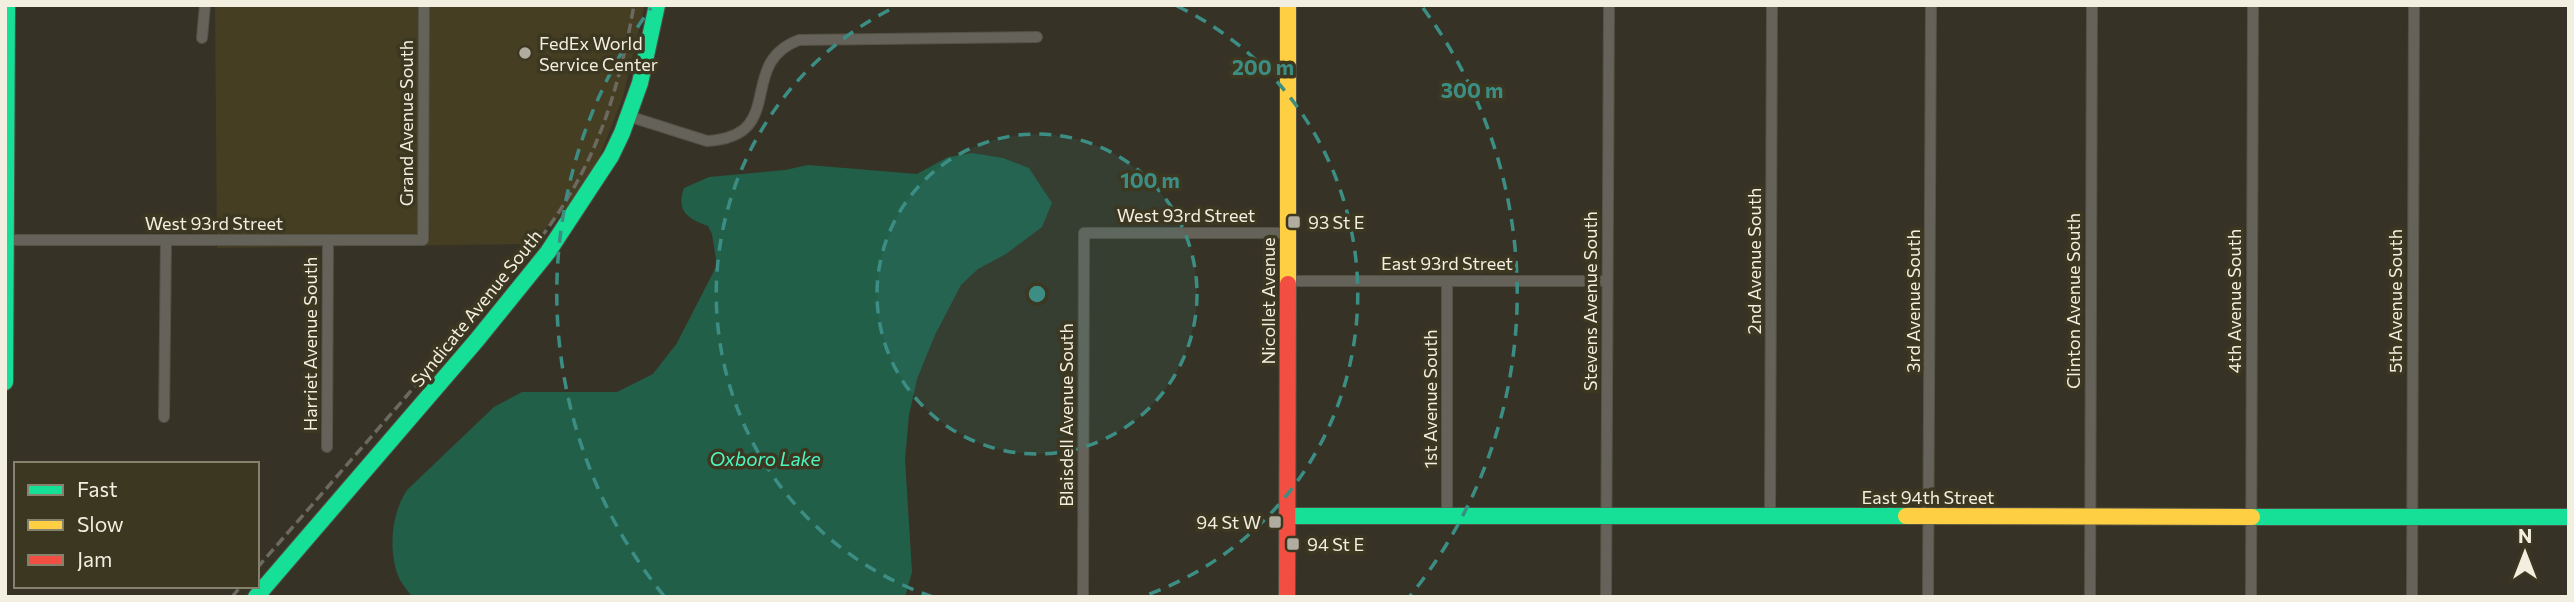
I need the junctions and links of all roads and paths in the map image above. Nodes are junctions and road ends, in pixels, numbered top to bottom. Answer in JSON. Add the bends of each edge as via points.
{"nodes":[{"id":1,"x":8,"y":5,"type":"edge"},
{"id":2,"x":205,"y":5,"type":"edge"},
{"id":3,"x":424,"y":5,"type":"edge"},
{"id":4,"x":657,"y":5,"type":"edge"},
{"id":5,"x":1288,"y":5,"type":"edge"},
{"id":6,"x":1609,"y":5,"type":"edge"},
{"id":7,"x":1772,"y":5,"type":"edge"},
{"id":8,"x":1931,"y":5,"type":"edge"},
{"id":9,"x":2092,"y":5,"type":"edge"},
{"id":10,"x":2253,"y":5,"type":"edge"},
{"id":11,"x":2414,"y":5,"type":"edge"},
{"id":12,"x":1037,"y":37,"type":"dead end"},
{"id":13,"x":202,"y":38,"type":"dead end"},
{"id":14,"x":628,"y":116,"type":"junction"},
{"id":15,"x":1084,"y":233,"type":"joint"},
{"id":16,"x":1287,"y":233,"type":"junction"},
{"id":17,"x":6,"y":240,"type":"edge"},
{"id":18,"x":166,"y":240,"type":"junction"},
{"id":19,"x":328,"y":240,"type":"junction"},
{"id":20,"x":423,"y":240,"type":"joint"},
{"id":21,"x":1287,"y":281,"type":"junction"},
{"id":22,"x":1447,"y":281,"type":"junction"},
{"id":23,"x":1607,"y":281,"type":"junction"},
{"id":24,"x":5,"y":382,"type":"edge"},
{"id":25,"x":164,"y":417,"type":"dead end"},
{"id":26,"x":327,"y":447,"type":"dead end"},
{"id":27,"x":1287,"y":516,"type":"junction"},
{"id":28,"x":1447,"y":516,"type":"junction"},
{"id":29,"x":1606,"y":516,"type":"junction"},
{"id":30,"x":1770,"y":516,"type":"junction"},
{"id":31,"x":1930,"y":516,"type":"junction"},
{"id":32,"x":2090,"y":516,"type":"junction"},
{"id":33,"x":2251,"y":516,"type":"junction"},
{"id":34,"x":2412,"y":517,"type":"junction"},
{"id":35,"x":2569,"y":517,"type":"edge"},
{"id":36,"x":256,"y":597,"type":"edge"},
{"id":37,"x":1083,"y":597,"type":"edge"},
{"id":38,"x":1287,"y":597,"type":"edge"},
{"id":39,"x":1606,"y":597,"type":"edge"},
{"id":40,"x":1928,"y":597,"type":"edge"},
{"id":41,"x":2090,"y":597,"type":"edge"},
{"id":42,"x":2250,"y":597,"type":"edge"},
{"id":43,"x":2412,"y":597,"type":"edge"}],
"edges":[{"from":1,"to":17,"type":"street"},
{"from":2,"to":13,"type":"street"},
{"from":3,"to":20,"type":"street","name":"Grand Avenue South"},
{"from":4,"to":14,"type":"street","name":"Syndicate Avenue South"},
{"from":5,"to":16,"type":"street","name":"Nicollet Avenue"},
{"from":6,"to":23,"type":"street","name":"Stevens Avenue South"},
{"from":7,"to":30,"type":"street","name":"2nd Avenue South"},
{"from":8,"to":31,"type":"street","name":"3rd Avenue South"},
{"from":9,"to":32,"type":"street","name":"Clinton Avenue South"},
{"from":10,"to":33,"type":"street","name":"4th Avenue South"},
{"from":11,"to":34,"type":"street","name":"5th Avenue South"},
{"from":12,"to":14,"type":"street","via":[[799,40],[786,45],[768,64],[754,117],[734,135],[707,141]]},
{"from":14,"to":36,"type":"street","name":"Syndicate Avenue South","via":[[611,156],[540,263]]},
{"from":15,"to":16,"type":"street","name":"West 93rd Street"},
{"from":15,"to":37,"type":"street","name":"Blaisdell Avenue South"},
{"from":16,"to":21,"type":"street","name":"Nicollet Avenue"},
{"from":17,"to":18,"type":"street","name":"West 93rd Street"},
{"from":17,"to":24,"type":"street"},
{"from":18,"to":19,"type":"street","name":"West 93rd Street"},
{"from":18,"to":25,"type":"street"},
{"from":19,"to":20,"type":"street","name":"West 93rd Street"},
{"from":19,"to":26,"type":"street","name":"Harriet Avenue South"},
{"from":21,"to":22,"type":"street","name":"East 93rd Street"},
{"from":21,"to":27,"type":"street","name":"Nicollet Avenue"},
{"from":22,"to":23,"type":"street","name":"East 93rd Street"},
{"from":22,"to":28,"type":"street","name":"1st Avenue South"},
{"from":23,"to":29,"type":"street","name":"Stevens Avenue South"},
{"from":27,"to":28,"type":"street","name":"East 94th Street"},
{"from":27,"to":38,"type":"street","name":"Nicollet Avenue"},
{"from":28,"to":29,"type":"street","name":"East 94th Street"},
{"from":29,"to":30,"type":"street","name":"East 94th Street"},
{"from":29,"to":39,"type":"street","name":"Stevens Avenue South"},
{"from":30,"to":31,"type":"street","name":"East 94th Street"},
{"from":31,"to":32,"type":"street","name":"East 94th Street"},
{"from":31,"to":40,"type":"street","name":"3rd Avenue South"},
{"from":32,"to":33,"type":"street","name":"East 94th Street"},
{"from":32,"to":41,"type":"street","name":"Clinton Avenue South"},
{"from":33,"to":34,"type":"street","name":"East 94th Street"},
{"from":33,"to":42,"type":"street","name":"4th Avenue South"},
{"from":34,"to":35,"type":"street","name":"East 94th Street"},
{"from":34,"to":43,"type":"street","name":"5th Avenue South"}]}
